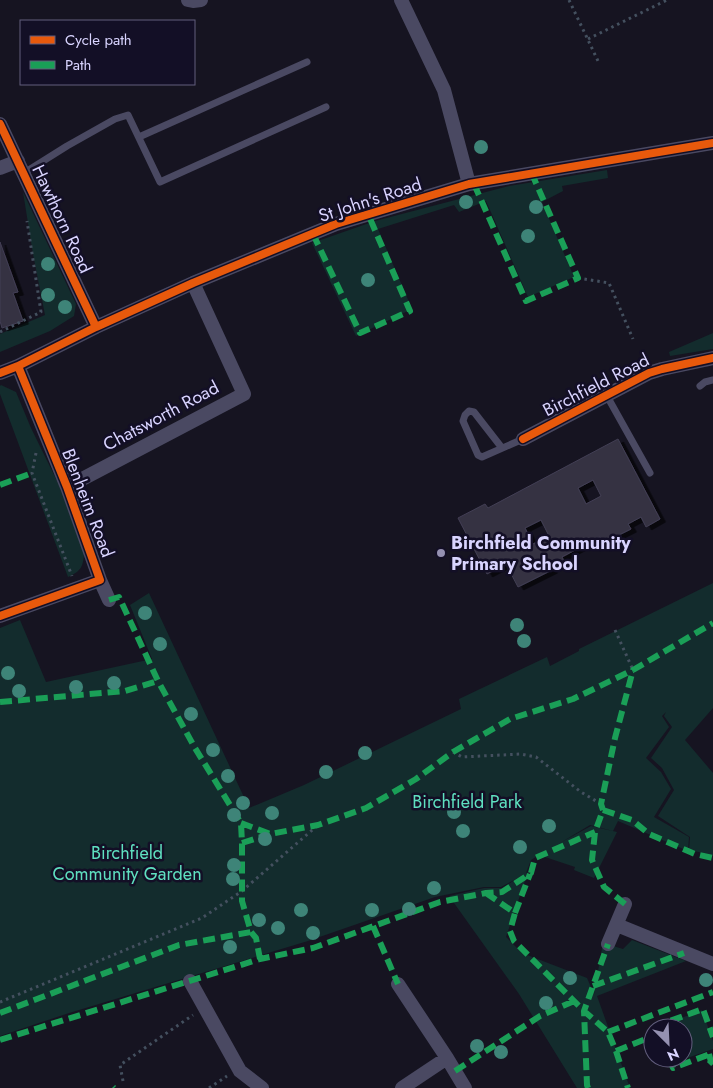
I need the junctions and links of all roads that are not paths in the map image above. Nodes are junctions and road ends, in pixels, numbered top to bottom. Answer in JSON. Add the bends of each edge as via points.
{"nodes":[{"id":1,"x":188,"y":0,"type":"edge"},
{"id":2,"x":201,"y":0,"type":"edge"},
{"id":3,"x":401,"y":0,"type":"edge"},
{"id":4,"x":306,"y":62,"type":"dead end"},
{"id":5,"x":326,"y":108,"type":"dead end"},
{"id":6,"x":0,"y":124,"type":"edge"},
{"id":7,"x":139,"y":137,"type":"junction"},
{"id":8,"x":713,"y":143,"type":"edge"},
{"id":9,"x":21,"y":167,"type":"junction"},
{"id":10,"x":0,"y":168,"type":"edge"},
{"id":11,"x":469,"y":184,"type":"junction"},
{"id":12,"x":193,"y":283,"type":"junction"},
{"id":13,"x":96,"y":327,"type":"junction"},
{"id":14,"x":713,"y":358,"type":"edge"},
{"id":15,"x":18,"y":366,"type":"junction"},
{"id":16,"x":0,"y":373,"type":"edge"},
{"id":17,"x":713,"y":380,"type":"edge"},
{"id":18,"x":700,"y":386,"type":"dead end"},
{"id":19,"x":606,"y":396,"type":"junction"},
{"id":20,"x":523,"y":439,"type":"joint"},
{"id":21,"x":502,"y":448,"type":"junction"},
{"id":22,"x":650,"y":473,"type":"dead end"},
{"id":23,"x":67,"y":487,"type":"junction"},
{"id":24,"x":100,"y":580,"type":"junction"},
{"id":25,"x":109,"y":600,"type":"dead end"},
{"id":26,"x":0,"y":616,"type":"edge"},
{"id":27,"x":625,"y":904,"type":"dead end"},
{"id":28,"x":617,"y":925,"type":"junction"},
{"id":29,"x":608,"y":944,"type":"dead end"},
{"id":30,"x":713,"y":964,"type":"edge"},
{"id":31,"x":190,"y":981,"type":"dead end"},
{"id":32,"x":398,"y":984,"type":"dead end"},
{"id":33,"x":447,"y":1058,"type":"junction"},
{"id":34,"x":262,"y":1088,"type":"edge"},
{"id":35,"x":402,"y":1088,"type":"edge"},
{"id":36,"x":465,"y":1088,"type":"edge"}],
"edges":[{"from":1,"to":2,"type":"street"},
{"from":3,"to":11,"type":"street","via":[[444,90]]},
{"from":4,"to":7,"type":"lane"},
{"from":5,"to":7,"type":"lane","via":[[160,182]]},
{"from":6,"to":9,"type":"street","name":"Hawthorn Road"},
{"from":7,"to":9,"type":"lane","via":[[128,114]]},
{"from":8,"to":11,"type":"street","name":"St John's Road"},
{"from":9,"to":10,"type":"street"},
{"from":9,"to":13,"type":"street","name":"Hawthorn Road"},
{"from":11,"to":12,"type":"street","name":"St John's Road","via":[[336,224]]},
{"from":12,"to":13,"type":"street","name":"St John's Road"},
{"from":12,"to":23,"type":"street","name":"Chatsworth Road","via":[[244,394]]},
{"from":13,"to":15,"type":"street","name":"St John's Road"},
{"from":14,"to":19,"type":"street","name":"Birchfield Road","via":[[662,369]]},
{"from":15,"to":16,"type":"street","name":"St John's Road"},
{"from":15,"to":23,"type":"street","name":"Blenheim Road"},
{"from":17,"to":18,"type":"lane"},
{"from":19,"to":20,"type":"street","name":"Birchfield Road"},
{"from":19,"to":22,"type":"lane"},
{"from":20,"to":21,"type":"lane"},
{"from":21,"to":21,"type":"lane","via":[[478,455],[463,421],[465,415],[469,411],[474,412]]},
{"from":23,"to":24,"type":"street","name":"Blenheim Road"},
{"from":24,"to":25,"type":"street","name":"Blenheim Road"},
{"from":24,"to":26,"type":"street","name":"Blenheim Road"},
{"from":27,"to":28,"type":"street"},
{"from":28,"to":29,"type":"street"},
{"from":28,"to":30,"type":"street"},
{"from":31,"to":34,"type":"street","via":[[240,1071]]},
{"from":32,"to":33,"type":"street"},
{"from":33,"to":35,"type":"street"},
{"from":33,"to":36,"type":"street"}]}
